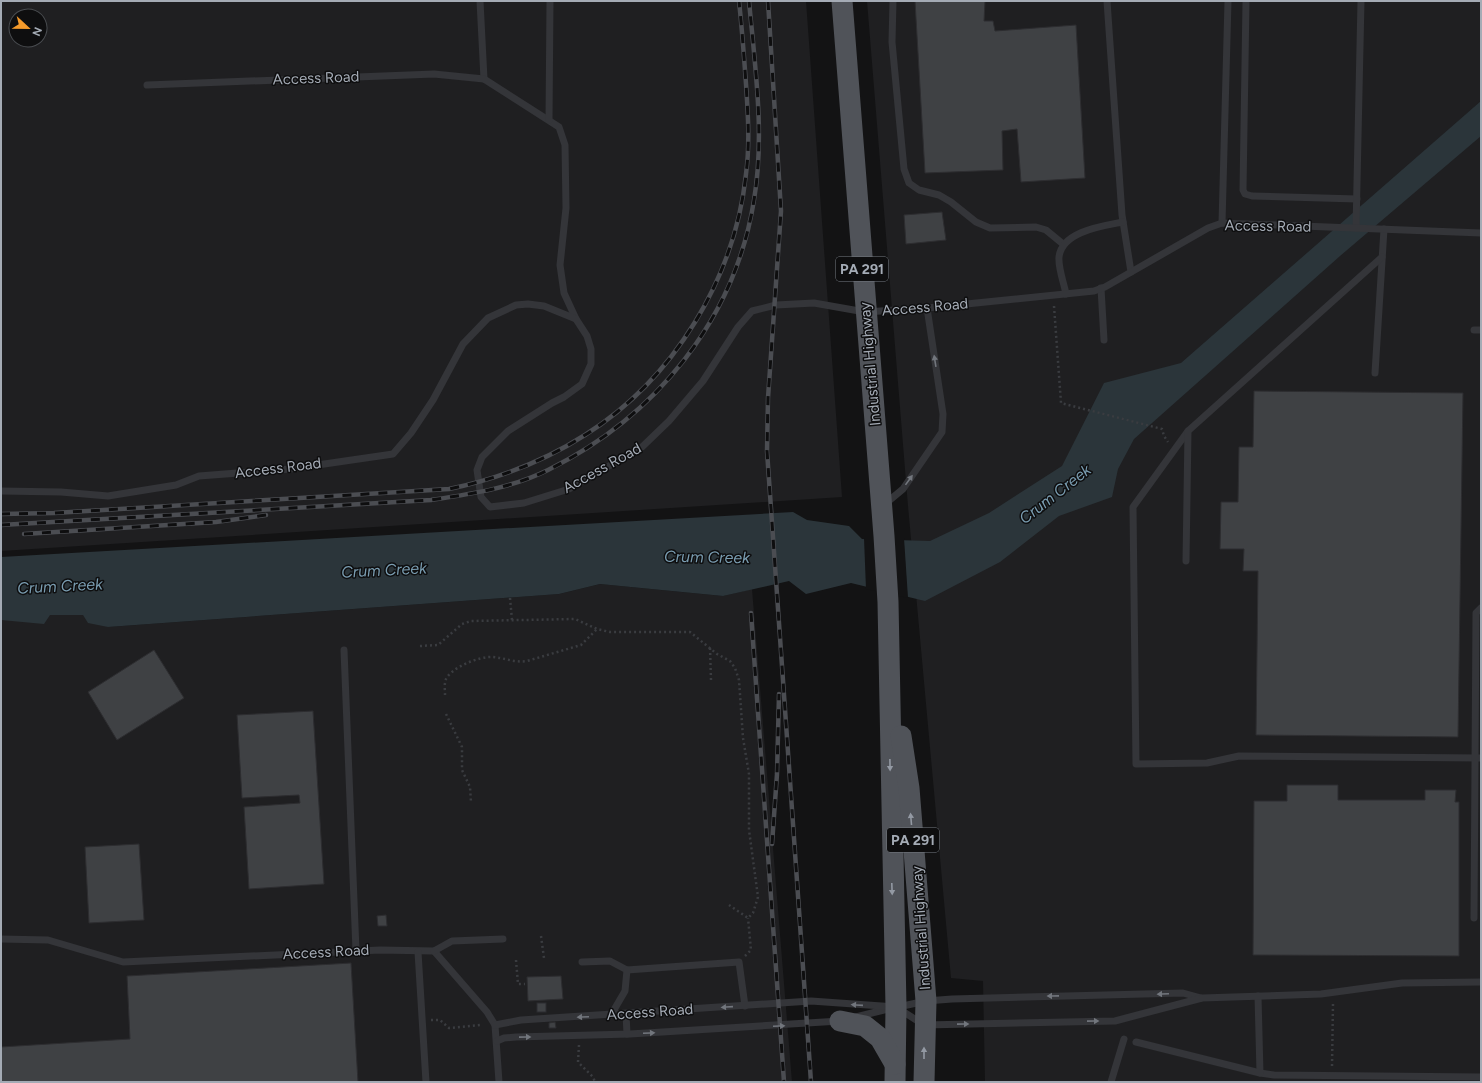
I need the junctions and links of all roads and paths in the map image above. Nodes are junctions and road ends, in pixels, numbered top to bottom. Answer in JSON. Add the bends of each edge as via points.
{"nodes":[{"id":1,"x":480,"y":1,"type":"edge"},
{"id":2,"x":550,"y":1,"type":"edge"},
{"id":3,"x":842,"y":1,"type":"edge"},
{"id":4,"x":893,"y":1,"type":"edge"},
{"id":5,"x":1107,"y":1,"type":"edge"},
{"id":6,"x":1228,"y":1,"type":"edge"},
{"id":7,"x":1246,"y":1,"type":"edge"},
{"id":8,"x":1361,"y":1,"type":"edge"},
{"id":9,"x":484,"y":79,"type":"junction"},
{"id":10,"x":148,"y":85,"type":"dead end"},
{"id":11,"x":549,"y":120,"type":"junction"},
{"id":12,"x":1357,"y":199,"type":"junction"},
{"id":13,"x":1123,"y":222,"type":"junction"},
{"id":14,"x":1222,"y":222,"type":"junction"},
{"id":15,"x":1356,"y":228,"type":"junction"},
{"id":16,"x":1384,"y":229,"type":"junction"},
{"id":17,"x":1481,"y":233,"type":"edge"},
{"id":18,"x":1063,"y":244,"type":"junction"},
{"id":19,"x":1382,"y":257,"type":"junction"},
{"id":20,"x":1131,"y":272,"type":"junction"},
{"id":21,"x":1101,"y":288,"type":"junction"},
{"id":22,"x":1066,"y":294,"type":"junction"},
{"id":23,"x":1054,"y":306,"type":"dead end"},
{"id":24,"x":927,"y":308,"type":"junction"},
{"id":25,"x":865,"y":312,"type":"junction"},
{"id":26,"x":576,"y":319,"type":"junction"},
{"id":27,"x":1104,"y":340,"type":"dead end"},
{"id":28,"x":1375,"y":373,"type":"dead end"},
{"id":29,"x":1188,"y":431,"type":"junction"},
{"id":30,"x":1174,"y":448,"type":"junction"},
{"id":31,"x":1,"y":491,"type":"edge"},
{"id":32,"x":882,"y":507,"type":"junction"},
{"id":33,"x":1186,"y":561,"type":"dead end"},
{"id":34,"x":510,"y":598,"type":"dead end"},
{"id":35,"x":1481,"y":608,"type":"edge"},
{"id":36,"x":512,"y":620,"type":"junction"},
{"id":37,"x":597,"y":629,"type":"junction"},
{"id":38,"x":420,"y":646,"type":"dead end"},
{"id":39,"x":710,"y":648,"type":"junction"},
{"id":40,"x":344,"y":650,"type":"dead end"},
{"id":41,"x":888,"y":656,"type":"junction"},
{"id":42,"x":711,"y":680,"type":"dead end"},
{"id":43,"x":445,"y":695,"type":"dead end"},
{"id":44,"x":446,"y":714,"type":"dead end"},
{"id":45,"x":1478,"y":758,"type":"edge"},
{"id":46,"x":471,"y":802,"type":"dead end"},
{"id":47,"x":729,"y":905,"type":"dead end"},
{"id":48,"x":748,"y":918,"type":"junction"},
{"id":49,"x":1474,"y":918,"type":"dead end"},
{"id":50,"x":541,"y":936,"type":"dead end"},
{"id":51,"x":1,"y":939,"type":"edge"},
{"id":52,"x":503,"y":939,"type":"dead end"},
{"id":53,"x":356,"y":951,"type":"junction"},
{"id":54,"x":434,"y":951,"type":"junction"},
{"id":55,"x":418,"y":952,"type":"junction"},
{"id":56,"x":544,"y":958,"type":"dead end"},
{"id":57,"x":516,"y":960,"type":"dead end"},
{"id":58,"x":582,"y":962,"type":"dead end"},
{"id":59,"x":739,"y":962,"type":"junction"},
{"id":60,"x":627,"y":970,"type":"junction"},
{"id":61,"x":1481,"y":982,"type":"edge"},
{"id":62,"x":525,"y":984,"type":"dead end"},
{"id":63,"x":1333,"y":993,"type":"junction"},
{"id":64,"x":1258,"y":996,"type":"junction"},
{"id":65,"x":1202,"y":998,"type":"junction"},
{"id":66,"x":926,"y":1001,"type":"junction"},
{"id":67,"x":745,"y":1006,"type":"junction"},
{"id":68,"x":896,"y":1008,"type":"junction"},
{"id":69,"x":626,"y":1014,"type":"junction"},
{"id":70,"x":610,"y":1015,"type":"junction"},
{"id":71,"x":431,"y":1020,"type":"dead end"},
{"id":72,"x":840,"y":1021,"type":"junction"},
{"id":73,"x":481,"y":1025,"type":"dead end"},
{"id":74,"x":495,"y":1025,"type":"junction"},
{"id":75,"x":924,"y":1025,"type":"junction"},
{"id":76,"x":627,"y":1034,"type":"junction"},
{"id":77,"x":1124,"y":1039,"type":"dead end"},
{"id":78,"x":497,"y":1041,"type":"junction"},
{"id":79,"x":1136,"y":1042,"type":"dead end"},
{"id":80,"x":579,"y":1045,"type":"dead end"},
{"id":81,"x":895,"y":1073,"type":"edge"},
{"id":82,"x":1260,"y":1073,"type":"junction"},
{"id":83,"x":1332,"y":1076,"type":"junction"},
{"id":84,"x":1481,"y":1077,"type":"edge"},
{"id":85,"x":426,"y":1082,"type":"edge"},
{"id":86,"x":499,"y":1082,"type":"edge"},
{"id":87,"x":595,"y":1082,"type":"edge"},
{"id":88,"x":924,"y":1082,"type":"edge"},
{"id":89,"x":1111,"y":1082,"type":"edge"}],
"edges":[{"from":1,"to":9,"type":"lane"},
{"from":2,"to":11,"type":"lane"},
{"from":3,"to":25,"type":"main road","name":"Industrial Highway","number":"PA 291"},
{"from":4,"to":18,"type":"lane","via":[[892,42],[904,168],[909,183],[919,190],[939,195],[976,222],[990,228],[1036,227],[1046,230]]},
{"from":5,"to":13,"type":"lane"},
{"from":6,"to":14,"type":"lane"},
{"from":7,"to":12,"type":"lane","via":[[1243,190],[1245,194]]},
{"from":8,"to":12,"type":"lane"},
{"from":9,"to":10,"type":"lane","name":"Access Road","via":[[434,74]]},
{"from":9,"to":11,"type":"lane","name":"Access Road"},
{"from":11,"to":26,"type":"lane","name":"Access Road","via":[[559,127],[566,145],[566,208],[560,265],[564,293]]},
{"from":12,"to":15,"type":"lane"},
{"from":13,"to":18,"type":"lane","via":[[1084,231]]},
{"from":13,"to":20,"type":"lane"},
{"from":14,"to":15,"type":"lane","name":"Access Road"},
{"from":14,"to":20,"type":"lane","name":"Access Road"},
{"from":15,"to":16,"type":"lane","name":"Access Road"},
{"from":16,"to":17,"type":"lane","name":"Access Road"},
{"from":16,"to":19,"type":"lane"},
{"from":18,"to":22,"type":"lane","via":[[1059,258]]},
{"from":19,"to":28,"type":"lane"},
{"from":19,"to":29,"type":"lane"},
{"from":20,"to":21,"type":"lane","name":"Access Road"},
{"from":21,"to":22,"type":"lane","name":"Access Road"},
{"from":21,"to":27,"type":"lane"},
{"from":22,"to":24,"type":"lane","name":"Access Road"},
{"from":23,"to":30,"type":"path","via":[[1061,403],[1162,429],[1164,436]]},
{"from":24,"to":25,"type":"lane","name":"Access Road"},
{"from":32,"to":24,"type":"lane","one_way":true,"via":[[903,489],[942,432],[943,414]]},
{"from":25,"to":26,"type":"lane","name":"Access Road","via":[[814,303],[776,305],[752,311],[738,327],[704,381],[642,447],[569,489],[524,503],[490,506],[481,497],[477,470],[482,457],[508,431],[582,384],[591,364],[591,349],[587,336]]},
{"from":25,"to":32,"type":"main road","name":"Industrial Highway","number":"PA 291"},
{"from":26,"to":31,"type":"lane","name":"Access Road","via":[[544,306],[528,304],[516,305],[488,318],[463,344],[433,400],[393,454],[290,469],[199,476],[176,485],[108,496]]},
{"from":29,"to":30,"type":"lane"},
{"from":29,"to":33,"type":"lane"},
{"from":30,"to":45,"type":"lane","via":[[1132,507],[1136,764],[1206,763],[1238,756]]},
{"from":32,"to":41,"type":"main road","name":"Industrial Highway","number":"PA 291","via":[[888,602]]},
{"from":34,"to":36,"type":"path"},
{"from":35,"to":45,"type":"lane","via":[[1476,613]]},
{"from":36,"to":37,"type":"path","via":[[575,619]]},
{"from":36,"to":38,"type":"path","via":[[466,622],[438,645]]},
{"from":37,"to":39,"type":"path","via":[[610,632],[690,632]]},
{"from":37,"to":43,"type":"path","via":[[581,645],[527,662],[492,657],[466,663],[446,678]]},
{"from":39,"to":42,"type":"path"},
{"from":39,"to":48,"type":"path","via":[[730,661],[739,680],[743,738],[749,774],[749,830],[758,896],[753,913]]},
{"from":40,"to":53,"type":"lane"},
{"from":66,"to":41,"type":"main road","name":"Industrial Highway","number":"PA 291","one_way":true,"via":[[909,788]]},
{"from":41,"to":68,"type":"main road","name":"Industrial Highway","number":"PA 291","one_way":true},
{"from":44,"to":46,"type":"path","via":[[462,747],[462,770],[470,787]]},
{"from":45,"to":49,"type":"lane"},
{"from":47,"to":48,"type":"path"},
{"from":48,"to":59,"type":"path","via":[[751,950]]},
{"from":50,"to":56,"type":"path"},
{"from":51,"to":53,"type":"lane","name":"Access Road","via":[[48,940],[123,962]]},
{"from":52,"to":54,"type":"lane","via":[[452,941]]},
{"from":53,"to":55,"type":"lane","name":"Access Road"},
{"from":54,"to":55,"type":"lane","name":"Access Road"},
{"from":54,"to":74,"type":"lane","via":[[487,1012]]},
{"from":55,"to":85,"type":"lane"},
{"from":57,"to":62,"type":"path","via":[[518,984]]},
{"from":58,"to":60,"type":"lane","via":[[610,961]]},
{"from":59,"to":60,"type":"lane"},
{"from":59,"to":67,"type":"lane"},
{"from":60,"to":70,"type":"lane","via":[[625,991]]},
{"from":61,"to":63,"type":"lane","via":[[1402,983]]},
{"from":63,"to":64,"type":"lane"},
{"from":63,"to":83,"type":"path"},
{"from":64,"to":65,"type":"lane"},
{"from":64,"to":82,"type":"lane"},
{"from":65,"to":66,"type":"lane","one_way":true,"via":[[1183,993]]},
{"from":75,"to":65,"type":"lane","one_way":true,"via":[[1115,1021]]},
{"from":66,"to":68,"type":"lane"},
{"from":66,"to":75,"type":"main road","name":"Industrial Highway","number":"PA 291"},
{"from":68,"to":67,"type":"lane","name":"Access Road","one_way":true,"via":[[811,1001]]},
{"from":67,"to":69,"type":"lane","name":"Access Road","one_way":true},
{"from":68,"to":72,"type":"lane","name":"Access Road"},
{"from":68,"to":75,"type":"lane"},
{"from":68,"to":81,"type":"main road","name":"Industrial Highway","number":"PA 291"},
{"from":69,"to":70,"type":"lane","name":"Access Road"},
{"from":69,"to":76,"type":"lane"},
{"from":70,"to":74,"type":"lane","name":"Access Road","one_way":true,"via":[[521,1020]]},
{"from":71,"to":73,"type":"path","via":[[440,1020],[449,1028]]},
{"from":76,"to":72,"type":"lane","name":"Access Road","one_way":true},
{"from":72,"to":81,"type":"main road","via":[[865,1026],[880,1038]]},
{"from":74,"to":78,"type":"lane"},
{"from":88,"to":75,"type":"main road","name":"Industrial Highway","number":"PA 291","one_way":true},
{"from":78,"to":76,"type":"lane","name":"Access Road","one_way":true,"via":[[516,1037]]},
{"from":77,"to":89,"type":"lane"},
{"from":78,"to":86,"type":"lane"},
{"from":79,"to":82,"type":"lane"},
{"from":80,"to":87,"type":"path","via":[[578,1062]]},
{"from":82,"to":83,"type":"lane"},
{"from":83,"to":84,"type":"lane"}]}
